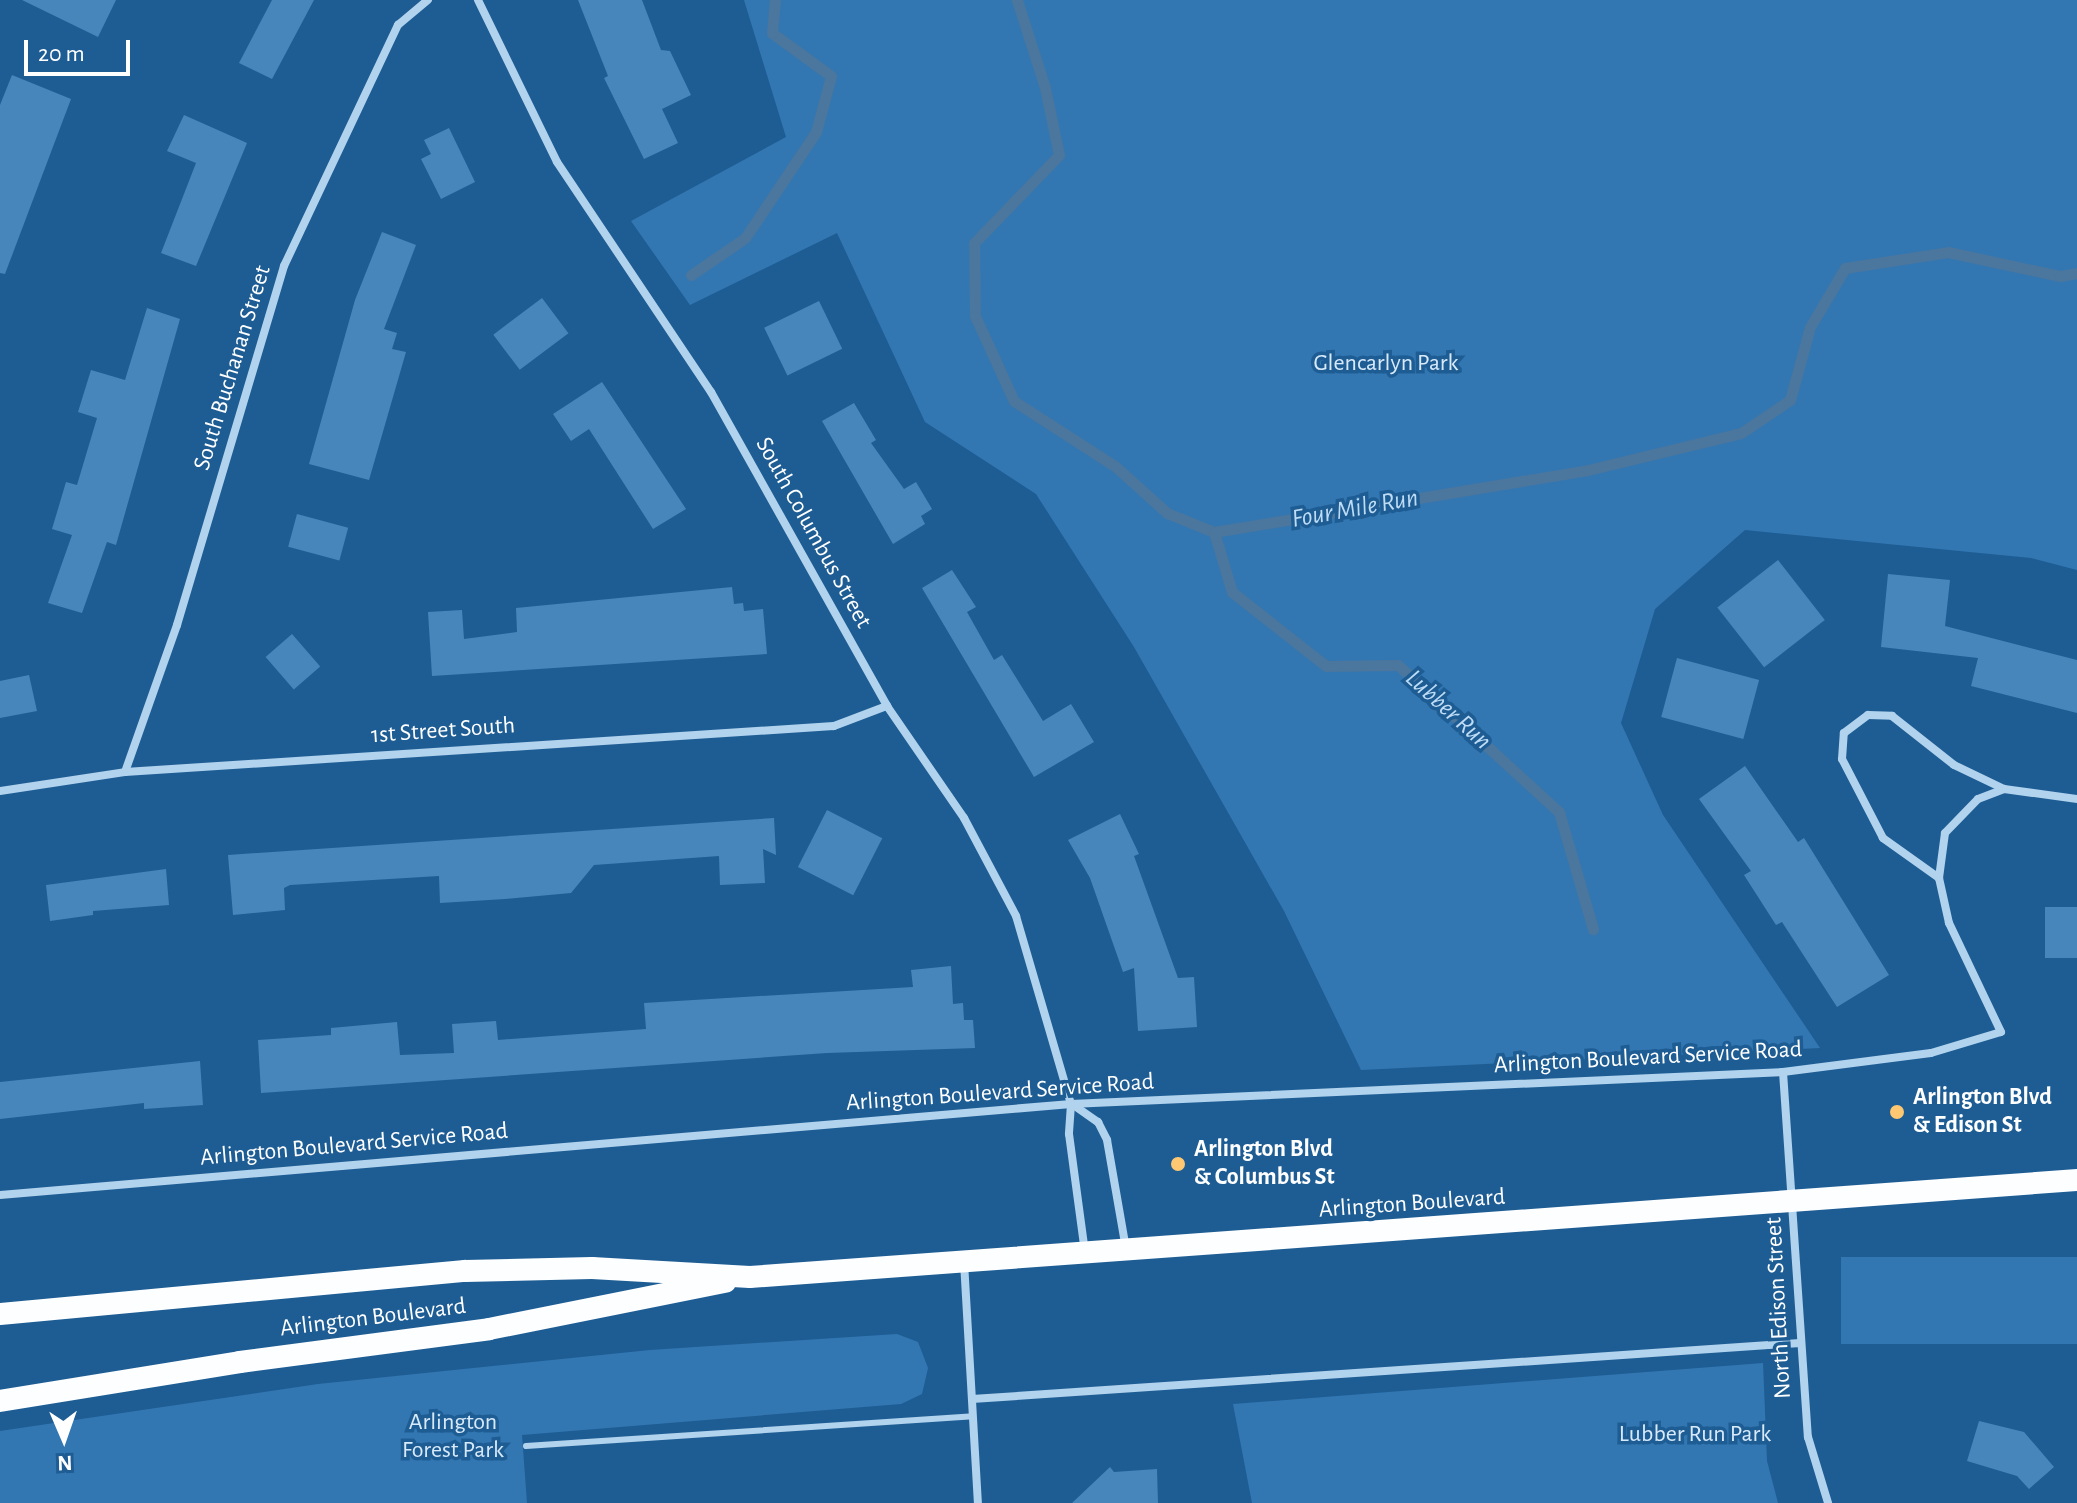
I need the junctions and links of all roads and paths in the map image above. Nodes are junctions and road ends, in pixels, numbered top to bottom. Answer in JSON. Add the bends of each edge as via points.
{"nodes":[{"id":1,"x":428,"y":0,"type":"edge"},
{"id":2,"x":478,"y":0,"type":"edge"},
{"id":3,"x":887,"y":706,"type":"junction"},
{"id":4,"x":125,"y":772,"type":"junction"},
{"id":5,"x":2004,"y":789,"type":"junction"},
{"id":6,"x":0,"y":791,"type":"edge"},
{"id":7,"x":2077,"y":799,"type":"edge"},
{"id":8,"x":1939,"y":878,"type":"junction"},
{"id":9,"x":1783,"y":1072,"type":"junction"},
{"id":10,"x":1071,"y":1104,"type":"junction"},
{"id":11,"x":2077,"y":1180,"type":"edge"},
{"id":12,"x":0,"y":1195,"type":"edge"},
{"id":13,"x":1793,"y":1203,"type":"junction"},
{"id":14,"x":1126,"y":1250,"type":"junction"},
{"id":15,"x":1085,"y":1253,"type":"junction"},
{"id":16,"x":964,"y":1262,"type":"junction"},
{"id":17,"x":750,"y":1277,"type":"junction"},
{"id":18,"x":0,"y":1314,"type":"edge"},
{"id":19,"x":1800,"y":1343,"type":"junction"},
{"id":20,"x":972,"y":1399,"type":"junction"},
{"id":21,"x":0,"y":1401,"type":"edge"},
{"id":22,"x":973,"y":1416,"type":"junction"},
{"id":23,"x":526,"y":1446,"type":"dead end"},
{"id":24,"x":978,"y":1503,"type":"edge"},
{"id":25,"x":1828,"y":1503,"type":"edge"}],
"edges":[{"from":1,"to":4,"type":"street","name":"South Buchanan Street","via":[[398,25],[284,266],[177,625]]},
{"from":2,"to":3,"type":"street","name":"South Columbus Street","via":[[557,162],[711,392]]},
{"from":3,"to":4,"type":"street","name":"1st Street South","via":[[834,726]]},
{"from":3,"to":10,"type":"street","name":"South Columbus Street","via":[[964,818],[1016,916]]},
{"from":4,"to":6,"type":"street","name":"1st Street South"},
{"from":5,"to":7,"type":"street"},
{"from":5,"to":8,"type":"street","via":[[1978,799],[1945,833]]},
{"from":5,"to":8,"type":"street","via":[[1954,765],[1892,716],[1868,715],[1844,733],[1842,759],[1883,838]]},
{"from":8,"to":9,"type":"street","name":"Arlington Boulevard Service Road","via":[[1949,923],[2001,1032],[1904,1058]]},
{"from":9,"to":10,"type":"street","name":"Arlington Boulevard Service Road"},
{"from":9,"to":13,"type":"street","name":"North Edison Street"},
{"from":10,"to":12,"type":"street","name":"Arlington Boulevard Service Road"},
{"from":10,"to":14,"type":"street","via":[[1098,1122],[1107,1140]]},
{"from":10,"to":15,"type":"street","name":"South Columbus Street","via":[[1069,1134]]},
{"from":11,"to":13,"type":"highway","name":"Arlington Boulevard"},
{"from":13,"to":14,"type":"highway","name":"Arlington Boulevard"},
{"from":13,"to":19,"type":"street","name":"North Edison Street"},
{"from":14,"to":15,"type":"highway","name":"Arlington Boulevard"},
{"from":15,"to":16,"type":"highway","name":"Arlington Boulevard"},
{"from":16,"to":17,"type":"highway","name":"Arlington Boulevard"},
{"from":16,"to":20,"type":"street"},
{"from":17,"to":18,"type":"highway","name":"Arlington Boulevard","via":[[592,1268],[465,1271]]},
{"from":17,"to":21,"type":"highway","name":"Arlington Boulevard","via":[[489,1329]]},
{"from":19,"to":20,"type":"street"},
{"from":19,"to":25,"type":"street","name":"North Edison Street","via":[[1808,1437]]},
{"from":20,"to":22,"type":"street"},
{"from":22,"to":23,"type":"lane"},
{"from":22,"to":24,"type":"street"}]}
